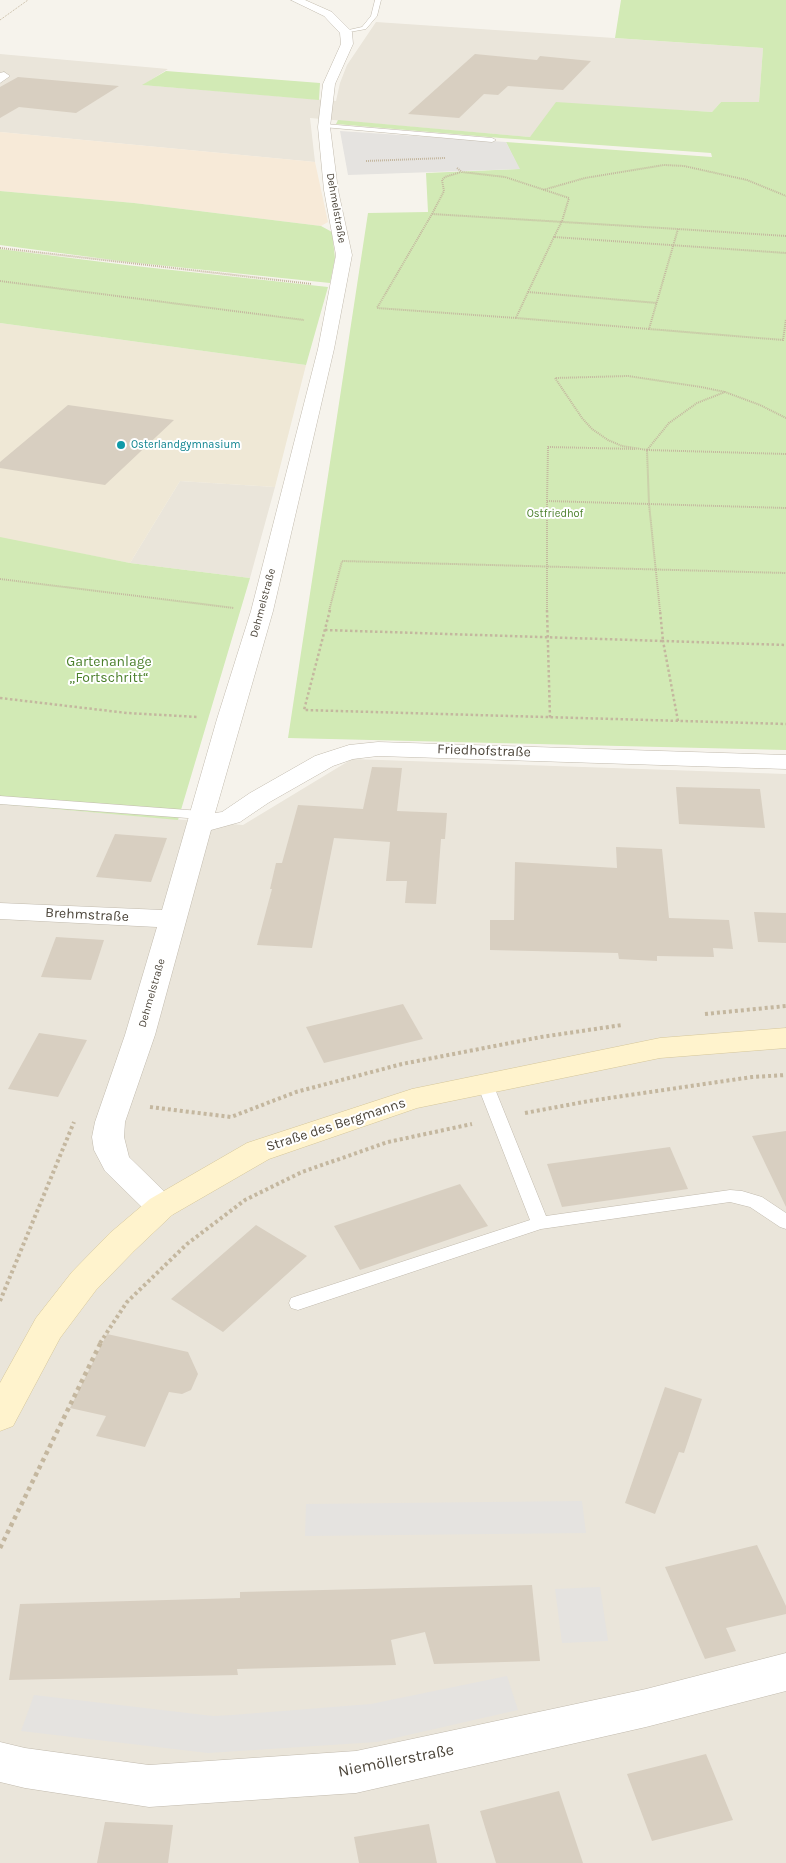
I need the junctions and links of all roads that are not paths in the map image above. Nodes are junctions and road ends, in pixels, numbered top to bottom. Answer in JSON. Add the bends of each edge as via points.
{"nodes":[{"id":1,"x":296,"y":0,"type":"edge"},
{"id":2,"x":378,"y":0,"type":"edge"},
{"id":3,"x":346,"y":32,"type":"junction"},
{"id":4,"x":324,"y":126,"type":"junction"},
{"id":5,"x":492,"y":140,"type":"dead end"},
{"id":6,"x":786,"y":762,"type":"edge"},
{"id":7,"x":0,"y":800,"type":"edge"},
{"id":8,"x":200,"y":820,"type":"junction"},
{"id":9,"x":0,"y":911,"type":"edge"},
{"id":10,"x":174,"y":919,"type":"junction"},
{"id":11,"x":786,"y":1038,"type":"edge"},
{"id":12,"x":485,"y":1084,"type":"junction"},
{"id":13,"x":161,"y":1207,"type":"junction"},
{"id":14,"x":786,"y":1222,"type":"edge"},
{"id":15,"x":540,"y":1223,"type":"junction"},
{"id":16,"x":298,"y":1303,"type":"dead end"},
{"id":17,"x":0,"y":1416,"type":"edge"},
{"id":18,"x":786,"y":1672,"type":"edge"},
{"id":19,"x":0,"y":1762,"type":"edge"}],
"edges":[{"from":1,"to":3,"type":"street","via":[[328,14]]},
{"from":2,"to":3,"type":"lane","via":[[374,16],[364,28]]},
{"from":3,"to":4,"type":"street","name":"Dehmelstraße","via":[[347,44],[329,84]]},
{"from":4,"to":5,"type":"lane"},
{"from":4,"to":8,"type":"street","name":"Dehmelstraße","via":[[331,190],[344,255],[331,324],[262,611]]},
{"from":6,"to":8,"type":"street","name":"Friedhofstraße","via":[[378,749],[348,752],[324,761],[231,816]]},
{"from":7,"to":8,"type":"lane"},
{"from":8,"to":10,"type":"street","name":"Dehmelstraße"},
{"from":9,"to":10,"type":"street","name":"Brehmstraße"},
{"from":10,"to":13,"type":"street","name":"Dehmelstraße","via":[[108,1137],[116,1163]]},
{"from":11,"to":12,"type":"main road","name":"Straße des Bergmanns","via":[[660,1048]]},
{"from":12,"to":13,"type":"main road","name":"Straße des Bergmanns","via":[[412,1099],[258,1150]]},
{"from":12,"to":15,"type":"lane"},
{"from":13,"to":17,"type":"main road","name":"Straße des Bergmanns","via":[[84,1281],[48,1328]]},
{"from":14,"to":15,"type":"lane","via":[[756,1202],[730,1196]]},
{"from":15,"to":16,"type":"lane"},
{"from":18,"to":19,"type":"street","name":"Niemöllerstraße","via":[[646,1708],[356,1772],[149,1786]]}]}
